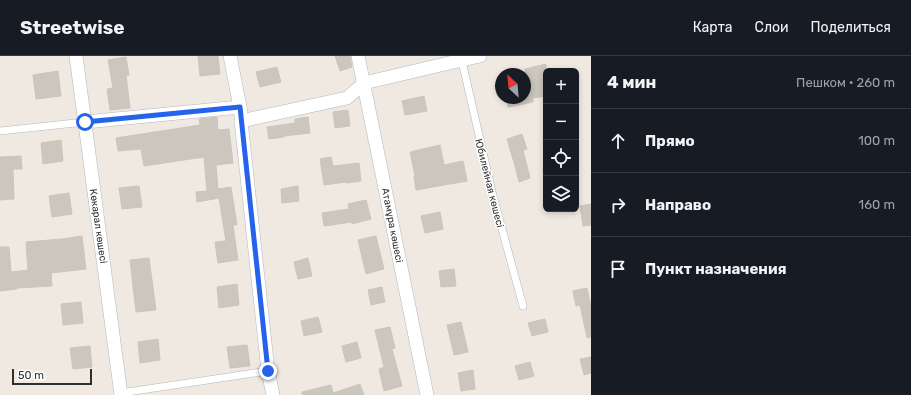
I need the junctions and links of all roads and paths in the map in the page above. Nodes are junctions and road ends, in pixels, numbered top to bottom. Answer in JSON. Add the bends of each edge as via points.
{"nodes":[{"id":1,"x":76,"y":56,"type":"edge"},
{"id":2,"x":230,"y":56,"type":"edge"},
{"id":3,"x":358,"y":56,"type":"edge"},
{"id":4,"x":480,"y":56,"type":"edge"},
{"id":5,"x":461,"y":58,"type":"edge"},
{"id":6,"x":364,"y":83,"type":"junction"},
{"id":7,"x":240,"y":107,"type":"junction"},
{"id":8,"x":241,"y":121,"type":"junction"},
{"id":9,"x":85,"y":122,"type":"junction"},
{"id":10,"x":0,"y":131,"type":"edge"},
{"id":11,"x":523,"y":306,"type":"dead end"},
{"id":12,"x":268,"y":371,"type":"junction"},
{"id":13,"x":121,"y":394,"type":"edge"},
{"id":14,"x":273,"y":395,"type":"edge"},
{"id":15,"x":427,"y":395,"type":"edge"}],
"edges":[{"from":1,"to":9,"type":"street","name":"Көкарал көшесі"},
{"from":2,"to":7,"type":"street"},
{"from":3,"to":6,"type":"street","name":"Атамұра көшесі"},
{"from":4,"to":5,"type":"street"},
{"from":5,"to":6,"type":"street"},
{"from":5,"to":11,"type":"lane","name":"Юбилейная көшесі","via":[[493,196]]},
{"from":6,"to":8,"type":"street","via":[[347,98]]},
{"from":6,"to":15,"type":"street","name":"Атамұра көшесі"},
{"from":7,"to":8,"type":"street"},
{"from":7,"to":9,"type":"street"},
{"from":8,"to":12,"type":"street"},
{"from":9,"to":10,"type":"lane"},
{"from":9,"to":13,"type":"street","name":"Көкарал көшесі"},
{"from":12,"to":13,"type":"lane"},
{"from":12,"to":14,"type":"street"}]}
